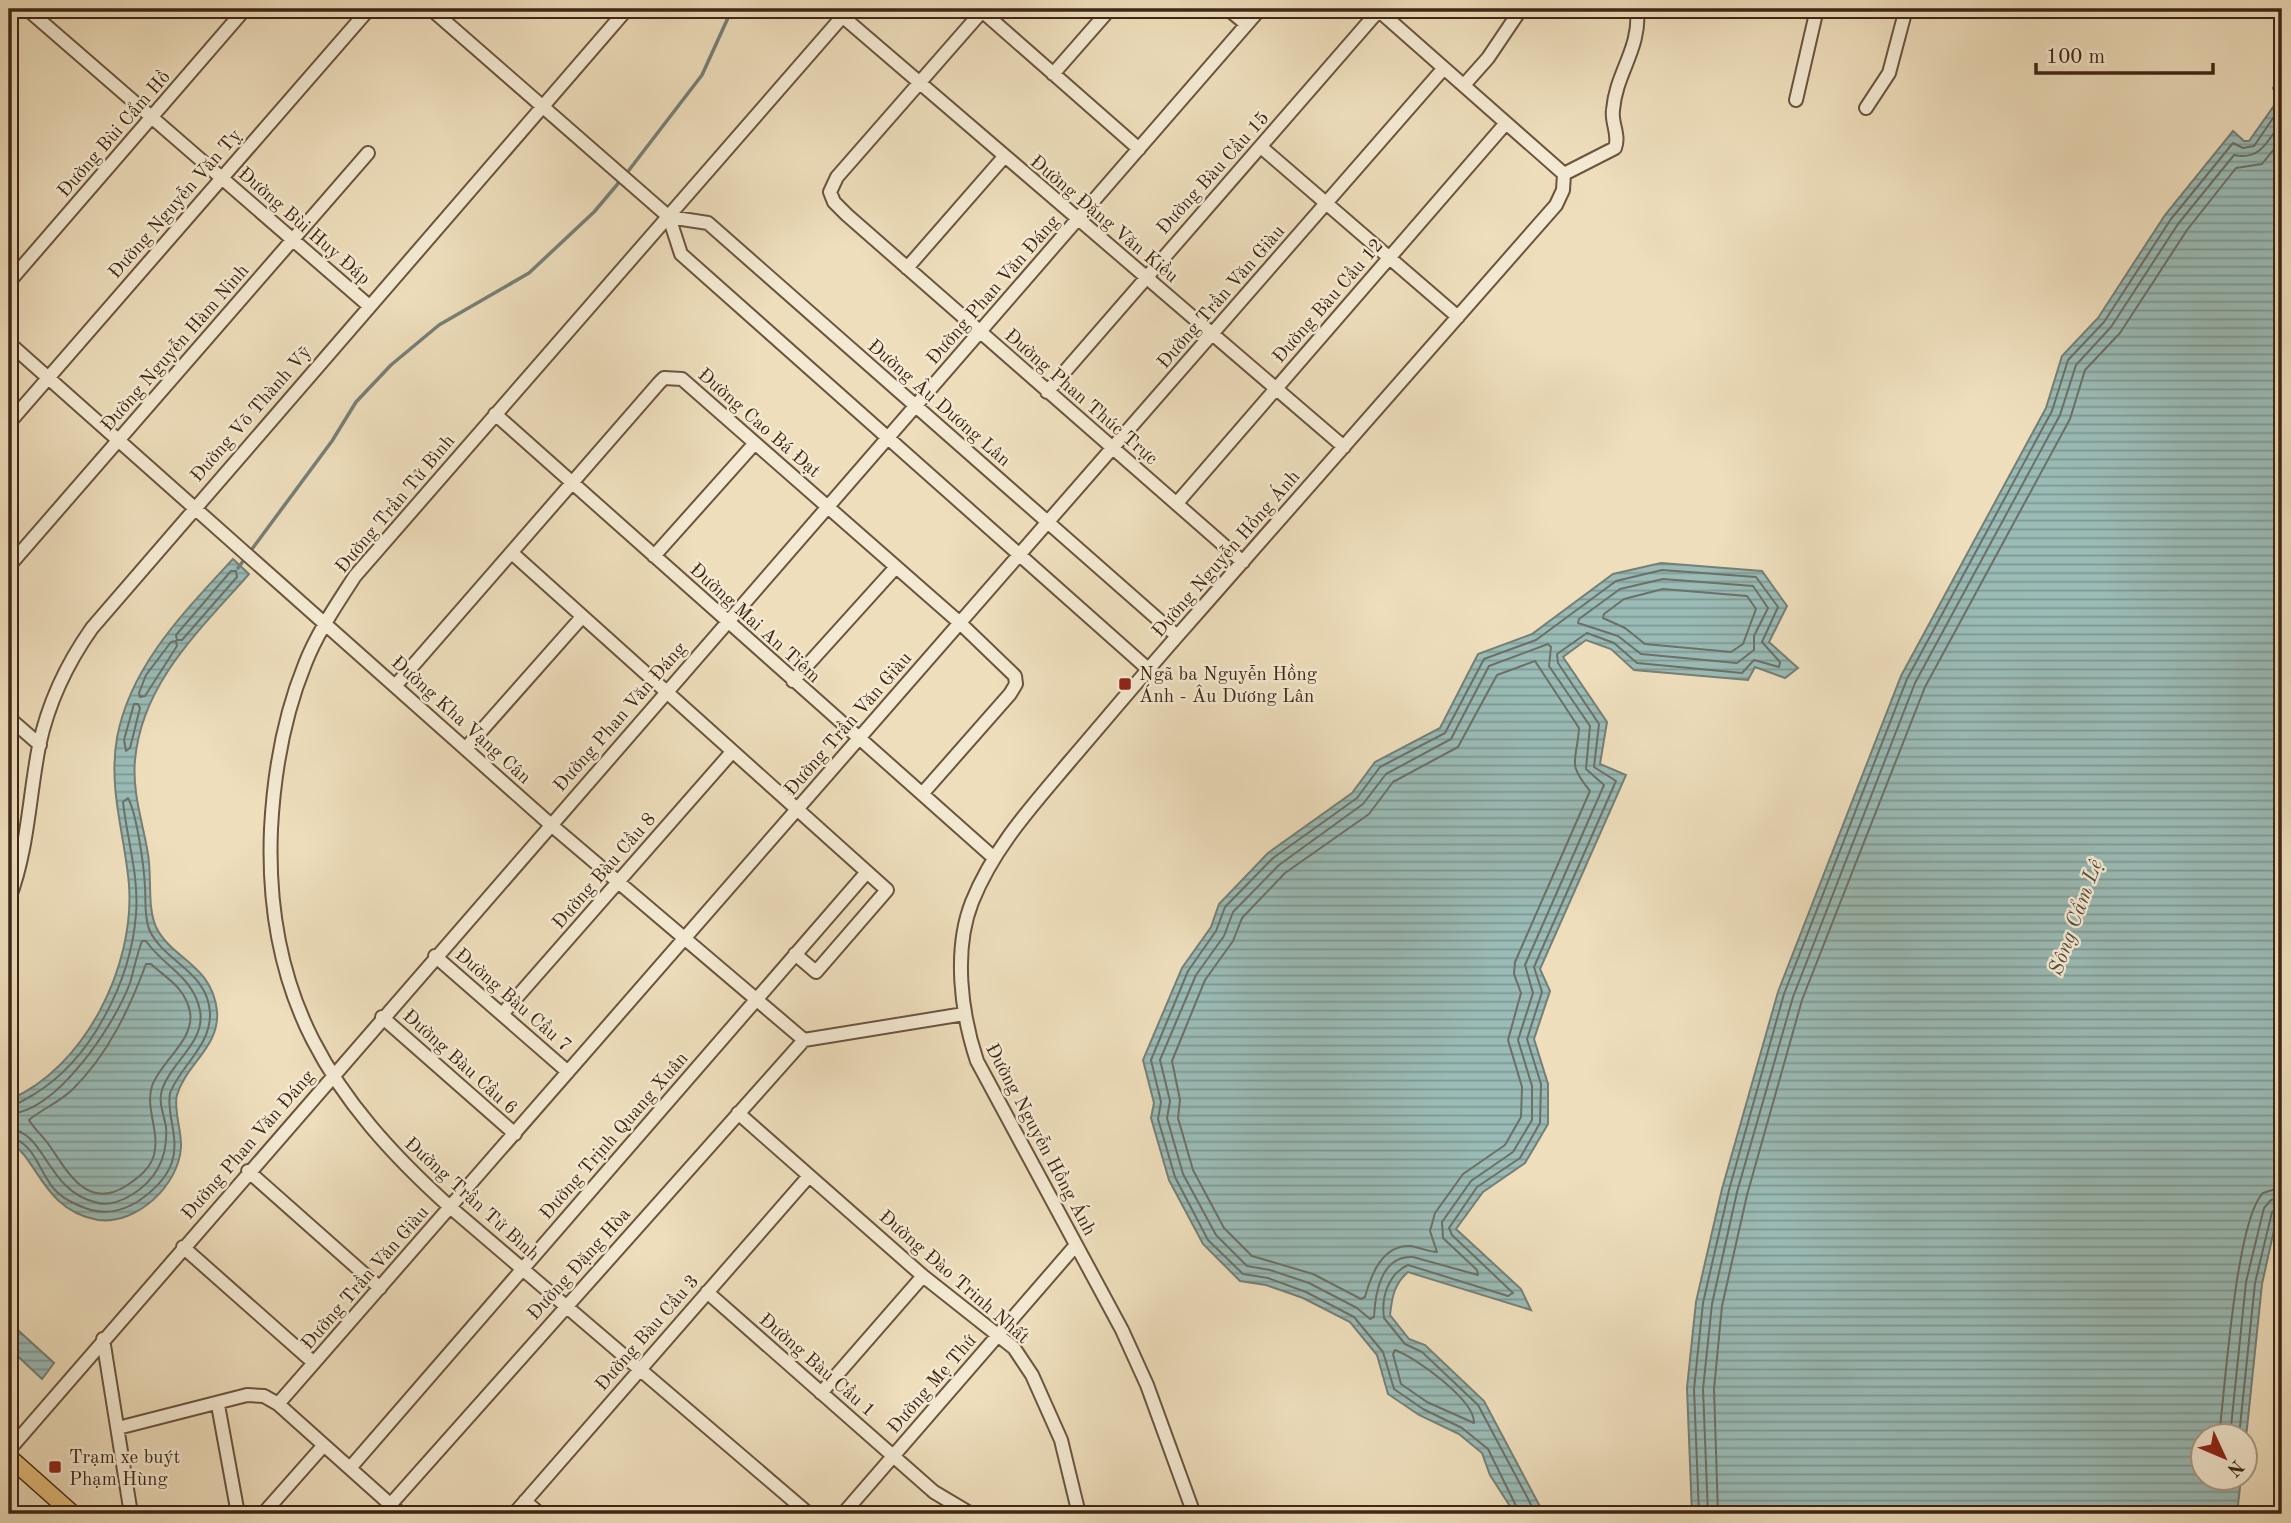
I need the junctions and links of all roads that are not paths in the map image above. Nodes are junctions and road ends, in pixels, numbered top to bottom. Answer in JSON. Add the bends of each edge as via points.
{"nodes":[{"id":1,"x":27,"y":9,"type":"edge"},
{"id":2,"x":246,"y":9,"type":"edge"},
{"id":3,"x":369,"y":9,"type":"edge"},
{"id":4,"x":431,"y":9,"type":"edge"},
{"id":5,"x":627,"y":9,"type":"edge"},
{"id":6,"x":1110,"y":9,"type":"edge"},
{"id":7,"x":1228,"y":9,"type":"edge"},
{"id":8,"x":1260,"y":9,"type":"edge"},
{"id":9,"x":1379,"y":9,"type":"edge"},
{"id":10,"x":1521,"y":9,"type":"edge"},
{"id":11,"x":1637,"y":9,"type":"edge"},
{"id":12,"x":1817,"y":9,"type":"edge"},
{"id":13,"x":1906,"y":9,"type":"edge"},
{"id":14,"x":983,"y":10,"type":"edge"},
{"id":15,"x":846,"y":12,"type":"edge"},
{"id":16,"x":1246,"y":24,"type":"junction"},
{"id":17,"x":1444,"y":68,"type":"junction"},
{"id":18,"x":1053,"y":74,"type":"junction"},
{"id":19,"x":918,"y":84,"type":"junction"},
{"id":20,"x":1464,"y":85,"type":"junction"},
{"id":21,"x":1796,"y":100,"type":"dead end"},
{"id":22,"x":542,"y":106,"type":"junction"},
{"id":23,"x":1866,"y":108,"type":"dead end"},
{"id":24,"x":152,"y":117,"type":"junction"},
{"id":25,"x":1506,"y":123,"type":"junction"},
{"id":26,"x":1261,"y":147,"type":"junction"},
{"id":27,"x":1139,"y":149,"type":"junction"},
{"id":28,"x":368,"y":153,"type":"dead end"},
{"id":29,"x":1004,"y":157,"type":"junction"},
{"id":30,"x":1563,"y":174,"type":"junction"},
{"id":31,"x":222,"y":178,"type":"junction"},
{"id":32,"x":1326,"y":202,"type":"junction"},
{"id":33,"x":669,"y":217,"type":"junction"},
{"id":34,"x":1077,"y":220,"type":"junction"},
{"id":35,"x":292,"y":240,"type":"junction"},
{"id":36,"x":1390,"y":257,"type":"junction"},
{"id":37,"x":907,"y":268,"type":"junction"},
{"id":38,"x":1144,"y":277,"type":"junction"},
{"id":39,"x":9,"y":282,"type":"edge"},
{"id":40,"x":368,"y":305,"type":"junction"},
{"id":41,"x":1458,"y":317,"type":"junction"},
{"id":42,"x":980,"y":332,"type":"junction"},
{"id":43,"x":1212,"y":335,"type":"junction"},
{"id":44,"x":9,"y":343,"type":"edge"},
{"id":45,"x":48,"y":377,"type":"junction"},
{"id":46,"x":1276,"y":389,"type":"junction"},
{"id":47,"x":1046,"y":391,"type":"junction"},
{"id":48,"x":915,"y":405,"type":"junction"},
{"id":49,"x":495,"y":414,"type":"junction"},
{"id":50,"x":9,"y":423,"type":"edge"},
{"id":51,"x":887,"y":437,"type":"junction"},
{"id":52,"x":119,"y":439,"type":"junction"},
{"id":53,"x":755,"y":443,"type":"junction"},
{"id":54,"x":1344,"y":447,"type":"junction"},
{"id":55,"x":1112,"y":449,"type":"junction"},
{"id":56,"x":573,"y":484,"type":"junction"},
{"id":57,"x":1177,"y":503,"type":"junction"},
{"id":58,"x":195,"y":506,"type":"junction"},
{"id":59,"x":827,"y":506,"type":"junction"},
{"id":60,"x":1048,"y":522,"type":"junction"},
{"id":61,"x":512,"y":553,"type":"junction"},
{"id":62,"x":1019,"y":555,"type":"junction"},
{"id":63,"x":654,"y":556,"type":"junction"},
{"id":64,"x":1243,"y":562,"type":"junction"},
{"id":65,"x":9,"y":566,"type":"edge"},
{"id":66,"x":896,"y":567,"type":"junction"},
{"id":67,"x":582,"y":617,"type":"junction"},
{"id":68,"x":727,"y":621,"type":"junction"},
{"id":69,"x":326,"y":622,"type":"junction"},
{"id":70,"x":960,"y":623,"type":"junction"},
{"id":71,"x":1177,"y":636,"type":"junction"},
{"id":72,"x":1148,"y":669,"type":"junction"},
{"id":73,"x":793,"y":681,"type":"junction"},
{"id":74,"x":396,"y":685,"type":"junction"},
{"id":75,"x":665,"y":692,"type":"junction"},
{"id":76,"x":9,"y":718,"type":"edge"},
{"id":77,"x":859,"y":739,"type":"junction"},
{"id":78,"x":40,"y":745,"type":"junction"},
{"id":79,"x":466,"y":748,"type":"junction"},
{"id":80,"x":732,"y":752,"type":"junction"},
{"id":81,"x":922,"y":794,"type":"junction"},
{"id":82,"x":797,"y":810,"type":"junction"},
{"id":83,"x":550,"y":824,"type":"junction"},
{"id":84,"x":993,"y":857,"type":"junction"},
{"id":85,"x":867,"y":872,"type":"junction"},
{"id":86,"x":618,"y":882,"type":"junction"},
{"id":87,"x":9,"y":899,"type":"edge"},
{"id":88,"x":685,"y":939,"type":"junction"},
{"id":89,"x":795,"y":954,"type":"junction"},
{"id":90,"x":435,"y":956,"type":"junction"},
{"id":91,"x":756,"y":999,"type":"junction"},
{"id":92,"x":503,"y":1013,"type":"junction"},
{"id":93,"x":964,"y":1014,"type":"junction"},
{"id":94,"x":382,"y":1017,"type":"junction"},
{"id":95,"x":804,"y":1040,"type":"junction"},
{"id":96,"x":568,"y":1072,"type":"junction"},
{"id":97,"x":332,"y":1074,"type":"junction"},
{"id":98,"x":738,"y":1113,"type":"junction"},
{"id":99,"x":514,"y":1134,"type":"junction"},
{"id":100,"x":248,"y":1171,"type":"junction"},
{"id":101,"x":809,"y":1176,"type":"junction"},
{"id":102,"x":450,"y":1208,"type":"junction"},
{"id":103,"x":1076,"y":1245,"type":"junction"},
{"id":104,"x":183,"y":1247,"type":"junction"},
{"id":105,"x":523,"y":1269,"type":"junction"},
{"id":106,"x":923,"y":1276,"type":"junction"},
{"id":107,"x":380,"y":1288,"type":"junction"},
{"id":108,"x":706,"y":1292,"type":"junction"},
{"id":109,"x":566,"y":1305,"type":"junction"},
{"id":110,"x":998,"y":1334,"type":"junction"},
{"id":111,"x":103,"y":1339,"type":"junction"},
{"id":112,"x":314,"y":1363,"type":"junction"},
{"id":113,"x":640,"y":1369,"type":"junction"},
{"id":114,"x":821,"y":1393,"type":"junction"},
{"id":115,"x":278,"y":1404,"type":"junction"},
{"id":116,"x":218,"y":1405,"type":"junction"},
{"id":117,"x":118,"y":1428,"type":"junction"},
{"id":118,"x":324,"y":1445,"type":"junction"},
{"id":119,"x":9,"y":1450,"type":"edge"},
{"id":120,"x":9,"y":1457,"type":"edge"},
{"id":121,"x":893,"y":1457,"type":"junction"},
{"id":122,"x":350,"y":1468,"type":"junction"},
{"id":123,"x":525,"y":1501,"type":"junction"},
{"id":124,"x":386,"y":1509,"type":"edge"},
{"id":125,"x":73,"y":1514,"type":"edge"},
{"id":126,"x":131,"y":1514,"type":"edge"},
{"id":127,"x":238,"y":1514,"type":"edge"},
{"id":128,"x":262,"y":1514,"type":"edge"},
{"id":129,"x":401,"y":1514,"type":"edge"},
{"id":130,"x":514,"y":1514,"type":"edge"},
{"id":131,"x":540,"y":1514,"type":"edge"},
{"id":132,"x":809,"y":1514,"type":"edge"},
{"id":133,"x":843,"y":1514,"type":"edge"},
{"id":134,"x":971,"y":1514,"type":"edge"},
{"id":135,"x":1079,"y":1514,"type":"edge"},
{"id":136,"x":1194,"y":1514,"type":"edge"}],
"edges":[{"from":1,"to":24,"type":"street","name":"Đường Bùi Huy Đáp"},
{"from":2,"to":24,"type":"street","name":"Đường Bùi Cẩm Hồ"},
{"from":3,"to":31,"type":"street","name":"Đường Nguyễn Văn Tỵ"},
{"from":4,"to":22,"type":"street"},
{"from":5,"to":22,"type":"street","name":"Đường Võ Thành Vỹ"},
{"from":6,"to":18,"type":"street"},
{"from":7,"to":16,"type":"street"},
{"from":8,"to":16,"type":"street","name":"Đường Phan Văn Đáng"},
{"from":9,"to":17,"type":"street"},
{"from":9,"to":26,"type":"street","name":"Đường Bàu Cầu 15"},
{"from":10,"to":20,"type":"street"},
{"from":11,"to":30,"type":"street","via":[[1636,45],[1612,111],[1618,139],[1615,148]]},
{"from":12,"to":21,"type":"street"},
{"from":13,"to":23,"type":"street","via":[[1889,73]]},
{"from":14,"to":18,"type":"street"},
{"from":14,"to":19,"type":"street","name":"Đường Phan Thúc Trực"},
{"from":15,"to":19,"type":"street","name":"Đường Đặng Văn Kiều"},
{"from":15,"to":33,"type":"street","name":"Đường Trần Tử Bình"},
{"from":16,"to":27,"type":"street","name":"Đường Phan Văn Đáng"},
{"from":17,"to":20,"type":"street"},
{"from":17,"to":32,"type":"street","name":"Đường Trần Văn Giàu"},
{"from":18,"to":27,"type":"street"},
{"from":19,"to":29,"type":"street","name":"Đường Đặng Văn Kiều"},
{"from":19,"to":37,"type":"street","name":"Đường Phan Thúc Trực","via":[[837,177],[830,192],[834,202]]},
{"from":20,"to":25,"type":"street"},
{"from":22,"to":33,"type":"street"},
{"from":22,"to":40,"type":"street","name":"Đường Võ Thành Vỹ"},
{"from":24,"to":31,"type":"street","name":"Đường Bùi Huy Đáp"},
{"from":24,"to":39,"type":"street","name":"Đường Bùi Cẩm Hồ"},
{"from":25,"to":30,"type":"street"},
{"from":25,"to":36,"type":"street","name":"Đường Bàu Cầu 12"},
{"from":26,"to":32,"type":"street"},
{"from":26,"to":38,"type":"street","name":"Đường Bàu Cầu 15"},
{"from":27,"to":34,"type":"street","name":"Đường Phan Văn Đáng"},
{"from":28,"to":35,"type":"street","name":"Đường Nguyễn Hàm Ninh"},
{"from":29,"to":34,"type":"street","name":"Đường Đặng Văn Kiều"},
{"from":29,"to":37,"type":"street"},
{"from":30,"to":41,"type":"street","name":"Đường Nguyễn Hồng Ánh","via":[[1563,190],[1556,205]]},
{"from":31,"to":35,"type":"street","name":"Đường Bùi Huy Đáp"},
{"from":31,"to":45,"type":"street","name":"Đường Nguyễn Văn Tỵ"},
{"from":32,"to":36,"type":"street"},
{"from":32,"to":43,"type":"street","name":"Đường Trần Văn Giàu"},
{"from":33,"to":48,"type":"street","name":"Đường Âu Dương Lân","via":[[708,223]]},
{"from":33,"to":49,"type":"street","name":"Đường Trần Tử Bình"},
{"from":33,"to":51,"type":"street","via":[[681,254]]},
{"from":34,"to":38,"type":"street","name":"Đường Đặng Văn Kiều"},
{"from":34,"to":42,"type":"street","name":"Đường Phan Văn Đáng"},
{"from":35,"to":40,"type":"street","name":"Đường Bùi Huy Đáp"},
{"from":35,"to":52,"type":"street","name":"Đường Nguyễn Hàm Ninh"},
{"from":36,"to":41,"type":"street"},
{"from":36,"to":46,"type":"street","name":"Đường Bàu Cầu 12"},
{"from":37,"to":42,"type":"street","name":"Đường Phan Thúc Trực"},
{"from":38,"to":43,"type":"street","name":"Đường Đặng Văn Kiều"},
{"from":38,"to":47,"type":"street","name":"Đường Bàu Cầu 15"},
{"from":40,"to":58,"type":"street","name":"Đường Võ Thành Vỹ"},
{"from":41,"to":54,"type":"street","name":"Đường Nguyễn Hồng Ánh"},
{"from":42,"to":47,"type":"street","name":"Đường Phan Thúc Trực"},
{"from":42,"to":48,"type":"street","name":"Đường Phan Văn Đáng"},
{"from":43,"to":46,"type":"street","name":"Đường Đặng Văn Kiều"},
{"from":43,"to":55,"type":"street","name":"Đường Trần Văn Giàu"},
{"from":44,"to":45,"type":"street","name":"Đường Kha Vạng Cân"},
{"from":45,"to":50,"type":"street","name":"Đường Nguyễn Văn Tỵ"},
{"from":45,"to":52,"type":"street","name":"Đường Kha Vạng Cân"},
{"from":46,"to":54,"type":"street","name":"Đường Đặng Văn Kiều"},
{"from":46,"to":57,"type":"street","name":"Đường Bàu Cầu 12"},
{"from":47,"to":55,"type":"street","name":"Đường Phan Thúc Trực"},
{"from":48,"to":51,"type":"street","name":"Đường Phan Văn Đáng"},
{"from":48,"to":60,"type":"street","name":"Đường Âu Dương Lân"},
{"from":49,"to":56,"type":"street","name":"Đường Mai An Tiêm"},
{"from":49,"to":69,"type":"street","name":"Đường Trần Tử Bình","via":[[363,566]]},
{"from":51,"to":59,"type":"street","name":"Đường Phan Văn Đáng"},
{"from":51,"to":62,"type":"street"},
{"from":52,"to":58,"type":"street","name":"Đường Kha Vạng Cân"},
{"from":52,"to":65,"type":"street","name":"Đường Nguyễn Hàm Ninh"},
{"from":53,"to":56,"type":"street","name":"Đường Cao Bá Đạt","via":[[682,379],[664,378]]},
{"from":53,"to":59,"type":"street","name":"Đường Cao Bá Đạt"},
{"from":53,"to":63,"type":"street"},
{"from":54,"to":64,"type":"street","name":"Đường Nguyễn Hồng Ánh"},
{"from":55,"to":57,"type":"street","name":"Đường Phan Thúc Trực"},
{"from":55,"to":60,"type":"street","name":"Đường Trần Văn Giàu"},
{"from":56,"to":61,"type":"street","name":"Đường Cao Bá Đạt"},
{"from":56,"to":63,"type":"street","name":"Đường Mai An Tiêm"},
{"from":57,"to":64,"type":"street","name":"Đường Phan Thúc Trực"},
{"from":58,"to":69,"type":"street","name":"Đường Kha Vạng Cân"},
{"from":58,"to":78,"type":"street","name":"Đường Võ Thành Vỹ","via":[[80,644]]},
{"from":59,"to":66,"type":"street","name":"Đường Cao Bá Đạt"},
{"from":59,"to":68,"type":"street","name":"Đường Phan Văn Đáng"},
{"from":60,"to":62,"type":"street","name":"Đường Trần Văn Giàu"},
{"from":60,"to":71,"type":"street","name":"Đường Âu Dương Lân"},
{"from":61,"to":67,"type":"street"},
{"from":61,"to":74,"type":"street","name":"Đường Cao Bá Đạt"},
{"from":62,"to":70,"type":"street","name":"Đường Trần Văn Giàu"},
{"from":62,"to":72,"type":"street"},
{"from":63,"to":68,"type":"street","name":"Đường Mai An Tiêm"},
{"from":64,"to":71,"type":"street","name":"Đường Nguyễn Hồng Ánh"},
{"from":66,"to":70,"type":"street","name":"Đường Cao Bá Đạt"},
{"from":66,"to":73,"type":"street"},
{"from":67,"to":75,"type":"street"},
{"from":67,"to":79,"type":"street"},
{"from":68,"to":73,"type":"street","name":"Đường Mai An Tiêm"},
{"from":68,"to":75,"type":"street","name":"Đường Phan Văn Đáng"},
{"from":69,"to":74,"type":"street","name":"Đường Kha Vạng Cân"},
{"from":69,"to":97,"type":"street","name":"Đường Trần Tử Bình","via":[[306,661],[278,748],[270,867],[273,919],[286,968],[300,1013]]},
{"from":70,"to":77,"type":"street","name":"Đường Trần Văn Giàu"},
{"from":70,"to":81,"type":"street","name":"Đường Cao Bá Đạt","via":[[1010,669],[1016,684]]},
{"from":71,"to":72,"type":"street","name":"Đường Nguyễn Hồng Ánh"},
{"from":72,"to":84,"type":"street","name":"Đường Nguyễn Hồng Ánh"},
{"from":73,"to":77,"type":"street","name":"Đường Mai An Tiêm"},
{"from":74,"to":79,"type":"street","name":"Đường Kha Vạng Cân"},
{"from":75,"to":80,"type":"street"},
{"from":75,"to":83,"type":"street","name":"Đường Phan Văn Đáng"},
{"from":76,"to":78,"type":"street"},
{"from":77,"to":81,"type":"street","name":"Đường Mai An Tiêm"},
{"from":77,"to":82,"type":"street","name":"Đường Trần Văn Giàu"},
{"from":78,"to":87,"type":"street","name":"Đường Võ Thành Vỹ","via":[[21,869]]},
{"from":79,"to":83,"type":"street","name":"Đường Kha Vạng Cân"},
{"from":80,"to":82,"type":"street"},
{"from":80,"to":86,"type":"street","name":"Đường Bàu Cầu 8"},
{"from":81,"to":84,"type":"street","name":"Đường Mai An Tiêm"},
{"from":82,"to":85,"type":"street"},
{"from":82,"to":88,"type":"street","name":"Đường Trần Văn Giàu"},
{"from":83,"to":86,"type":"street","name":"Đường Kha Vạng Cân"},
{"from":83,"to":90,"type":"street","name":"Đường Phan Văn Đáng"},
{"from":84,"to":93,"type":"street","name":"Đường Nguyễn Hồng Ánh","via":[[970,905],[961,980]]},
{"from":85,"to":89,"type":"street","name":"Đường Trịnh Quang Xuân"},
{"from":85,"to":89,"type":"street","via":[[887,890],[816,972]]},
{"from":86,"to":88,"type":"street","name":"Đường Kha Vạng Cân"},
{"from":86,"to":92,"type":"street","name":"Đường Bàu Cầu 8"},
{"from":88,"to":91,"type":"street","name":"Đường Kha Vạng Cân"},
{"from":88,"to":96,"type":"street","name":"Đường Trần Văn Giàu"},
{"from":89,"to":91,"type":"street","name":"Đường Trịnh Quang Xuân"},
{"from":90,"to":92,"type":"street","name":"Đường Bàu Cầu 7"},
{"from":90,"to":94,"type":"street","name":"Đường Phan Văn Đáng"},
{"from":91,"to":95,"type":"street","name":"Đường Kha Vạng Cân"},
{"from":91,"to":105,"type":"street","name":"Đường Trịnh Quang Xuân"},
{"from":92,"to":96,"type":"street","name":"Đường Bàu Cầu 7"},
{"from":93,"to":95,"type":"street"},
{"from":93,"to":103,"type":"street","name":"Đường Nguyễn Hồng Ánh","via":[[976,1061]]},
{"from":94,"to":97,"type":"street","name":"Đường Phan Văn Đáng"},
{"from":94,"to":99,"type":"street","name":"Đường Bàu Cầu 6"},
{"from":95,"to":98,"type":"street","name":"Đường Đặng Hòa"},
{"from":96,"to":99,"type":"street","name":"Đường Trần Văn Giàu"},
{"from":97,"to":100,"type":"street","name":"Đường Phan Văn Đáng"},
{"from":97,"to":102,"type":"street","name":"Đường Trần Tử Bình","via":[[398,1161]]},
{"from":98,"to":101,"type":"street","name":"Đường Đào Trinh Nhất"},
{"from":98,"to":109,"type":"street","name":"Đường Đặng Hòa"},
{"from":99,"to":102,"type":"street","name":"Đường Trần Văn Giàu"},
{"from":100,"to":104,"type":"street","name":"Đường Phan Văn Đáng"},
{"from":100,"to":107,"type":"street"},
{"from":101,"to":106,"type":"street","name":"Đường Đào Trinh Nhất"},
{"from":101,"to":108,"type":"street","name":"Đường Bàu Cầu 3"},
{"from":102,"to":105,"type":"street","name":"Đường Trần Tử Bình"},
{"from":102,"to":107,"type":"street","name":"Đường Trần Văn Giàu"},
{"from":103,"to":110,"type":"street","name":"Đường Mẹ Thứ"},
{"from":103,"to":136,"type":"street","name":"Đường Nguyễn Hồng Ánh","via":[[1147,1385]]},
{"from":104,"to":111,"type":"street","name":"Đường Phan Văn Đáng"},
{"from":104,"to":112,"type":"street"},
{"from":105,"to":109,"type":"street","name":"Đường Trần Tử Bình"},
{"from":105,"to":122,"type":"street","name":"Đường Trịnh Quang Xuân"},
{"from":106,"to":110,"type":"street","name":"Đường Đào Trinh Nhất"},
{"from":106,"to":114,"type":"street"},
{"from":107,"to":112,"type":"street","name":"Đường Trần Văn Giàu"},
{"from":108,"to":113,"type":"street","name":"Đường Bàu Cầu 3"},
{"from":108,"to":114,"type":"street","name":"Đường Bàu Cầu 1"},
{"from":109,"to":113,"type":"street","name":"Đường Trần Tử Bình"},
{"from":109,"to":124,"type":"street","name":"Đường Đặng Hòa"},
{"from":110,"to":121,"type":"street","name":"Đường Mẹ Thứ"},
{"from":110,"to":135,"type":"street","name":"Đường Đào Trinh Nhất","via":[[1032,1375],[1060,1440]]},
{"from":111,"to":117,"type":"street"},
{"from":111,"to":119,"type":"street","name":"Đường Phan Văn Đáng"},
{"from":112,"to":115,"type":"street","name":"Đường Trần Văn Giàu"},
{"from":113,"to":123,"type":"street","name":"Đường Bàu Cầu 3"},
{"from":113,"to":132,"type":"street","name":"Đường Trần Tử Bình"},
{"from":114,"to":121,"type":"street","name":"Đường Bàu Cầu 1"},
{"from":115,"to":116,"type":"street","via":[[264,1396],[247,1395]]},
{"from":115,"to":118,"type":"street"},
{"from":116,"to":117,"type":"street"},
{"from":116,"to":127,"type":"street"},
{"from":117,"to":126,"type":"street"},
{"from":118,"to":122,"type":"street"},
{"from":118,"to":128,"type":"street"},
{"from":120,"to":125,"type":"main road"},
{"from":121,"to":133,"type":"street","name":"Đường Mẹ Thứ"},
{"from":121,"to":134,"type":"street","name":"Đường Bàu Cầu 1","via":[[934,1492]]},
{"from":122,"to":124,"type":"street"},
{"from":123,"to":130,"type":"street","name":"Đường Bàu Cầu 3"},
{"from":123,"to":131,"type":"street"},
{"from":124,"to":129,"type":"street"}]}
